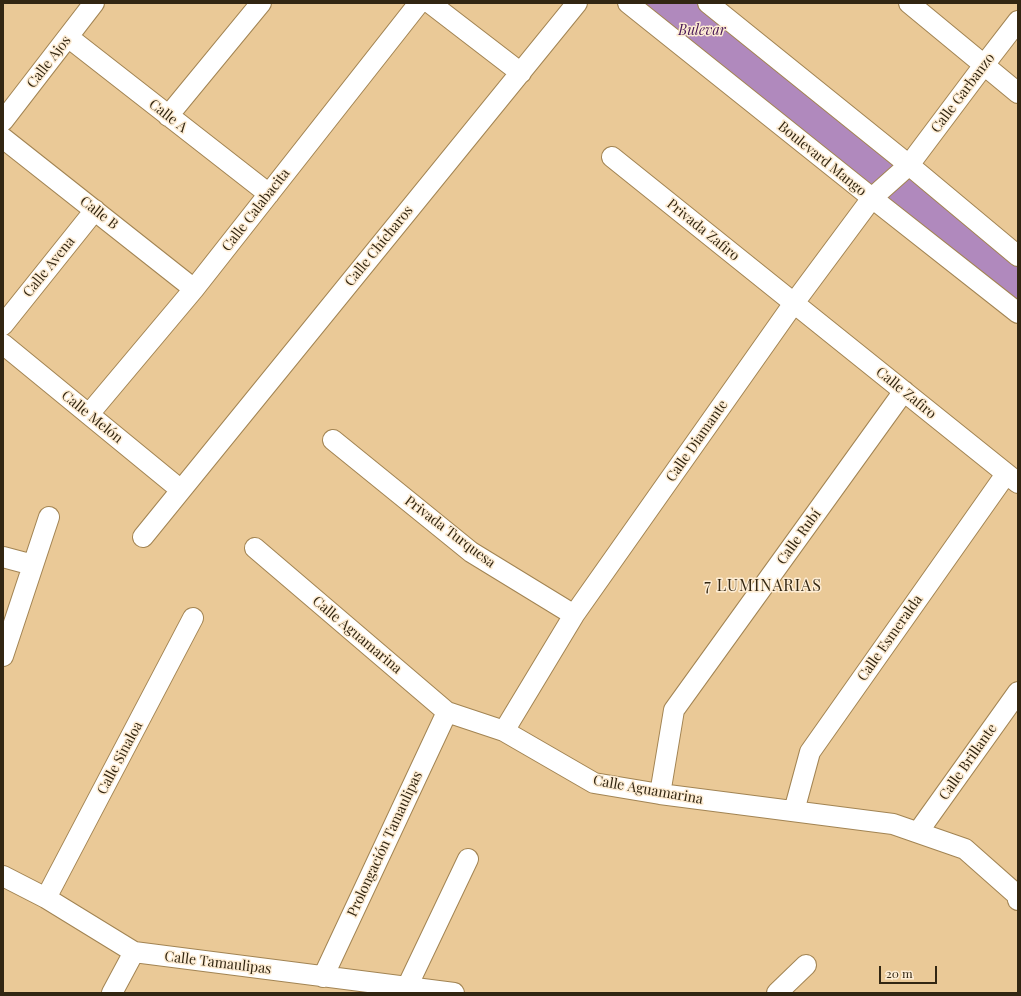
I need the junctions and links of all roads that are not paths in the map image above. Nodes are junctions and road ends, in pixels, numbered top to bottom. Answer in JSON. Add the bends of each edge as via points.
{"nodes":[{"id":1,"x":94,"y":3,"type":"edge"},
{"id":2,"x":260,"y":3,"type":"edge"},
{"id":3,"x":418,"y":3,"type":"edge"},
{"id":4,"x":430,"y":3,"type":"edge"},
{"id":5,"x":577,"y":3,"type":"edge"},
{"id":6,"x":628,"y":3,"type":"edge"},
{"id":7,"x":708,"y":3,"type":"edge"},
{"id":8,"x":909,"y":3,"type":"edge"},
{"id":9,"x":1018,"y":21,"type":"edge"},
{"id":10,"x":68,"y":37,"type":"junction"},
{"id":11,"x":984,"y":65,"type":"junction"},
{"id":12,"x":521,"y":73,"type":"junction"},
{"id":13,"x":1018,"y":93,"type":"edge"},
{"id":14,"x":168,"y":116,"type":"junction"},
{"id":15,"x":3,"y":121,"type":"edge"},
{"id":16,"x":3,"y":138,"type":"edge"},
{"id":17,"x":612,"y":156,"type":"dead end"},
{"id":18,"x":909,"y":166,"type":"junction"},
{"id":19,"x":268,"y":194,"type":"junction"},
{"id":20,"x":872,"y":198,"type":"junction"},
{"id":21,"x":95,"y":210,"type":"junction"},
{"id":22,"x":1018,"y":256,"type":"edge"},
{"id":23,"x":194,"y":289,"type":"junction"},
{"id":24,"x":794,"y":303,"type":"junction"},
{"id":25,"x":1018,"y":313,"type":"edge"},
{"id":26,"x":3,"y":325,"type":"edge"},
{"id":27,"x":3,"y":344,"type":"edge"},
{"id":28,"x":904,"y":391,"type":"junction"},
{"id":29,"x":88,"y":414,"type":"junction"},
{"id":30,"x":333,"y":440,"type":"dead end"},
{"id":31,"x":1012,"y":478,"type":"edge"},
{"id":32,"x":182,"y":490,"type":"junction"},
{"id":33,"x":49,"y":517,"type":"dead end"},
{"id":34,"x":143,"y":537,"type":"dead end"},
{"id":35,"x":255,"y":548,"type":"dead end"},
{"id":36,"x":3,"y":557,"type":"edge"},
{"id":37,"x":33,"y":565,"type":"junction"},
{"id":38,"x":574,"y":615,"type":"junction"},
{"id":39,"x":193,"y":618,"type":"dead end"},
{"id":40,"x":3,"y":656,"type":"edge"},
{"id":41,"x":1018,"y":692,"type":"edge"},
{"id":42,"x":447,"y":712,"type":"junction"},
{"id":43,"x":504,"y":731,"type":"junction"},
{"id":44,"x":660,"y":794,"type":"junction"},
{"id":45,"x":794,"y":811,"type":"junction"},
{"id":46,"x":918,"y":832,"type":"junction"},
{"id":47,"x":468,"y":859,"type":"dead end"},
{"id":48,"x":3,"y":876,"type":"edge"},
{"id":49,"x":46,"y":898,"type":"junction"},
{"id":50,"x":1018,"y":900,"type":"edge"},
{"id":51,"x":134,"y":952,"type":"junction"},
{"id":52,"x":806,"y":965,"type":"dead end"},
{"id":53,"x":323,"y":977,"type":"junction"},
{"id":54,"x":407,"y":987,"type":"junction"},
{"id":55,"x":112,"y":993,"type":"edge"},
{"id":56,"x":454,"y":993,"type":"edge"},
{"id":57,"x":777,"y":993,"type":"edge"}],
"edges":[{"from":1,"to":10,"type":"street","name":"Calle Ajos"},
{"from":2,"to":14,"type":"street"},
{"from":3,"to":19,"type":"street","name":"Calle Calabacita"},
{"from":4,"to":12,"type":"street"},
{"from":5,"to":12,"type":"street","name":"Calle Chícharos"},
{"from":6,"to":20,"type":"street","name":"Boulevard Mango"},
{"from":7,"to":18,"type":"street"},
{"from":8,"to":11,"type":"street"},
{"from":9,"to":11,"type":"street","name":"Calle Garbanzo"},
{"from":10,"to":14,"type":"street","name":"Calle A"},
{"from":10,"to":15,"type":"street","name":"Calle Ajos"},
{"from":11,"to":13,"type":"street"},
{"from":11,"to":18,"type":"street","name":"Calle Garbanzo"},
{"from":12,"to":32,"type":"street","name":"Calle Chícharos"},
{"from":14,"to":19,"type":"street","name":"Calle A"},
{"from":16,"to":21,"type":"street","name":"Calle B"},
{"from":17,"to":24,"type":"street","name":"Privada Zafiro"},
{"from":18,"to":20,"type":"street","name":"Calle Diamante"},
{"from":18,"to":22,"type":"street"},
{"from":19,"to":23,"type":"street","name":"Calle Calabacita"},
{"from":20,"to":24,"type":"street","name":"Calle Diamante"},
{"from":20,"to":25,"type":"street","name":"Boulevard Mango"},
{"from":21,"to":23,"type":"street","name":"Calle B"},
{"from":21,"to":26,"type":"street","name":"Calle Avena"},
{"from":23,"to":29,"type":"street","name":"Calle Calabacita"},
{"from":24,"to":28,"type":"street","name":"Calle Zafiro"},
{"from":24,"to":38,"type":"street","name":"Calle Diamante"},
{"from":27,"to":29,"type":"street","name":"Calle Melón"},
{"from":28,"to":31,"type":"street","name":"Calle Zafiro"},
{"from":28,"to":44,"type":"street","name":"Calle Rubí","via":[[674,710]]},
{"from":29,"to":32,"type":"street","name":"Calle Melón"},
{"from":30,"to":38,"type":"street","name":"Privada Turquesa","via":[[471,552]]},
{"from":31,"to":45,"type":"street","name":"Calle Esmeralda","via":[[810,752]]},
{"from":32,"to":34,"type":"street","name":"Calle Chícharos"},
{"from":33,"to":37,"type":"street"},
{"from":35,"to":42,"type":"street","name":"Calle Aguamarina"},
{"from":36,"to":37,"type":"street"},
{"from":37,"to":40,"type":"street"},
{"from":38,"to":43,"type":"street","name":"Calle Diamante"},
{"from":39,"to":49,"type":"street","name":"Calle Sinaloa"},
{"from":41,"to":46,"type":"street","name":"Calle Brillante"},
{"from":42,"to":43,"type":"street","name":"Calle Aguamarina"},
{"from":42,"to":53,"type":"street","name":"Prolongación Tamaulipas"},
{"from":43,"to":44,"type":"street","name":"Calle Aguamarina","via":[[594,783]]},
{"from":44,"to":45,"type":"street","name":"Calle Aguamarina"},
{"from":45,"to":46,"type":"street","name":"Calle Aguamarina","via":[[893,824]]},
{"from":46,"to":50,"type":"street","name":"Calle Aguamarina","via":[[965,849],[1017,895]]},
{"from":47,"to":54,"type":"street"},
{"from":48,"to":49,"type":"street","name":"Calle Tamaulipas"},
{"from":49,"to":51,"type":"street","name":"Calle Tamaulipas"},
{"from":51,"to":53,"type":"street","name":"Calle Tamaulipas"},
{"from":51,"to":55,"type":"street"},
{"from":52,"to":57,"type":"street"},
{"from":53,"to":54,"type":"street","name":"Calle Tamaulipas"},
{"from":54,"to":56,"type":"street","name":"Calle Tamaulipas"}]}
